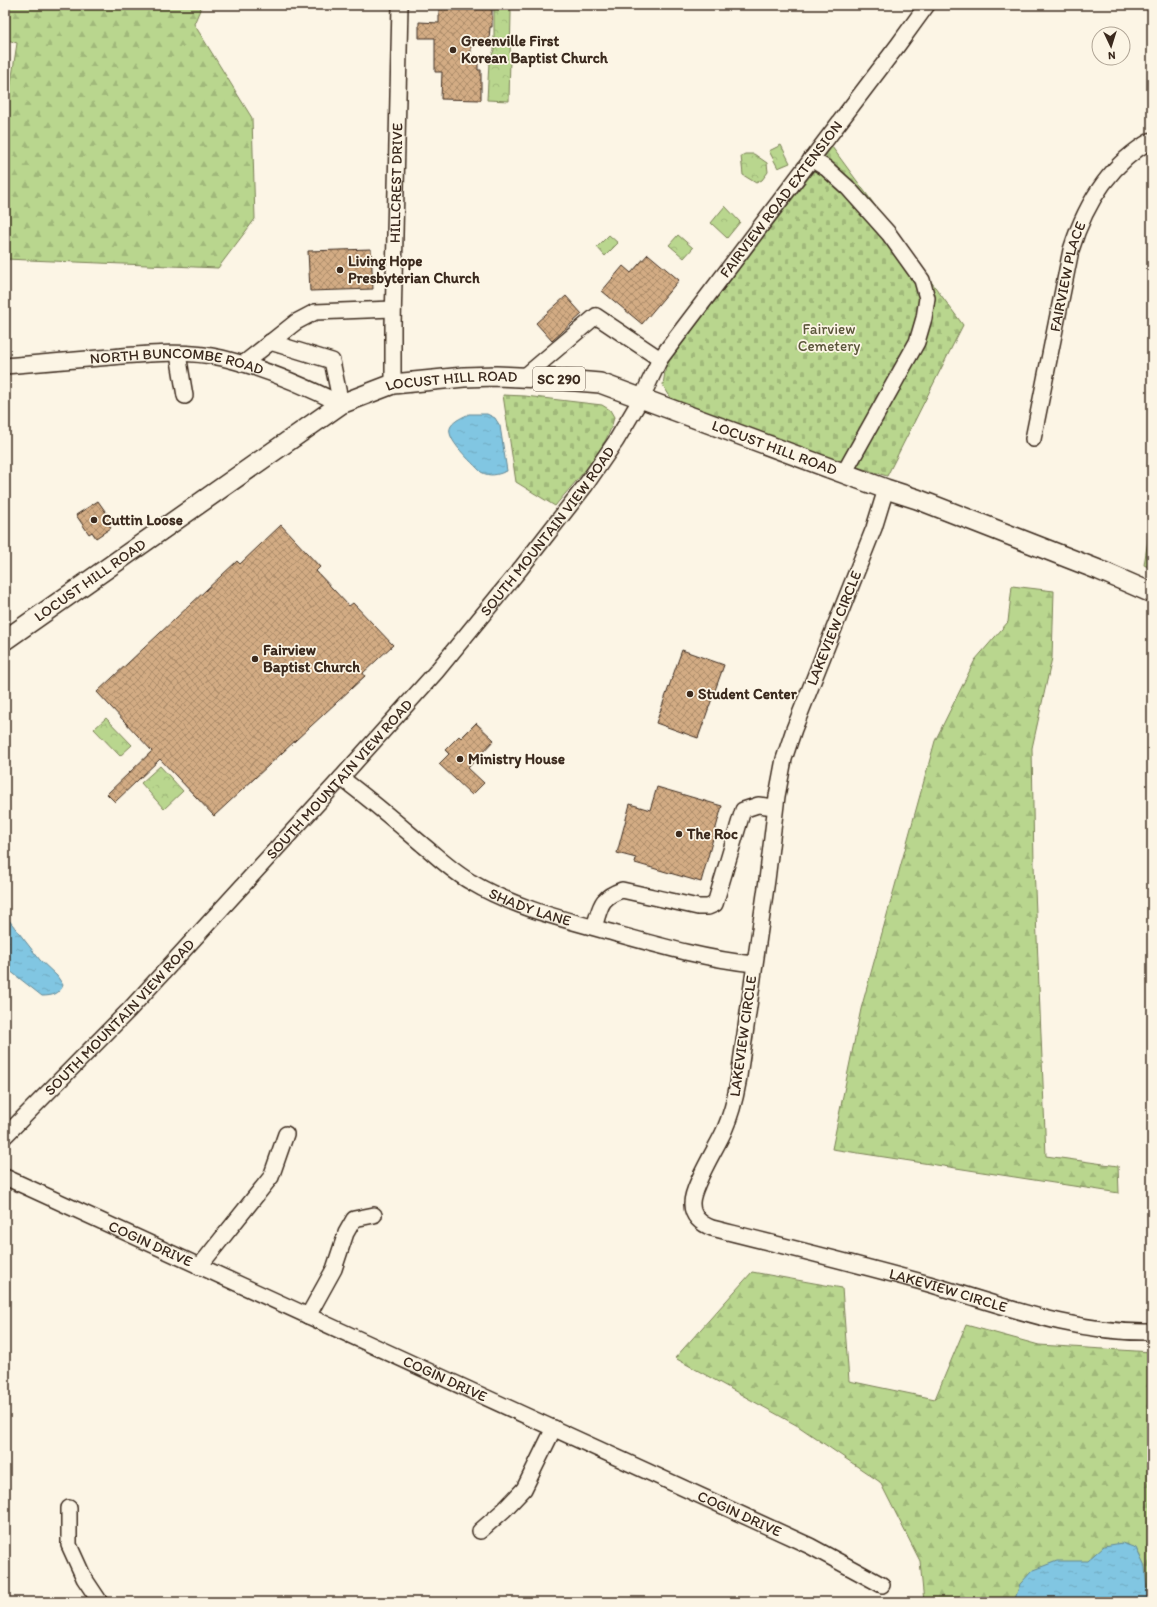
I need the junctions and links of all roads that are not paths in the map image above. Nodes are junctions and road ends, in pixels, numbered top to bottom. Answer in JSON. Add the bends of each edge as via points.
{"nodes":[{"id":1,"x":400,"y":5,"type":"edge"},
{"id":2,"x":927,"y":5,"type":"edge"},
{"id":3,"x":1152,"y":140,"type":"edge"},
{"id":4,"x":811,"y":159,"type":"junction"},
{"id":5,"x":393,"y":309,"type":"junction"},
{"id":6,"x":270,"y":342,"type":"junction"},
{"id":7,"x":178,"y":354,"type":"junction"},
{"id":8,"x":660,"y":359,"type":"junction"},
{"id":9,"x":243,"y":364,"type":"junction"},
{"id":10,"x":5,"y":366,"type":"edge"},
{"id":11,"x":524,"y":377,"type":"junction"},
{"id":12,"x":393,"y":384,"type":"junction"},
{"id":13,"x":185,"y":396,"type":"dead end"},
{"id":14,"x":642,"y":398,"type":"junction"},
{"id":15,"x":341,"y":404,"type":"junction"},
{"id":16,"x":1033,"y":439,"type":"dead end"},
{"id":17,"x":844,"y":473,"type":"junction"},
{"id":18,"x":886,"y":489,"type":"junction"},
{"id":19,"x":1152,"y":593,"type":"edge"},
{"id":20,"x":5,"y":640,"type":"edge"},
{"id":21,"x":341,"y":778,"type":"junction"},
{"id":22,"x":775,"y":807,"type":"junction"},
{"id":23,"x":594,"y":928,"type":"junction"},
{"id":24,"x":754,"y":964,"type":"junction"},
{"id":25,"x":286,"y":1134,"type":"dead end"},
{"id":26,"x":5,"y":1136,"type":"edge"},
{"id":27,"x":5,"y":1177,"type":"edge"},
{"id":28,"x":374,"y":1214,"type":"dead end"},
{"id":29,"x":199,"y":1266,"type":"junction"},
{"id":30,"x":308,"y":1316,"type":"junction"},
{"id":31,"x":1152,"y":1332,"type":"edge"},
{"id":32,"x":554,"y":1428,"type":"junction"},
{"id":33,"x":69,"y":1508,"type":"dead end"},
{"id":34,"x":480,"y":1531,"type":"dead end"},
{"id":35,"x":882,"y":1585,"type":"dead end"},
{"id":36,"x":100,"y":1602,"type":"edge"}],
"edges":[{"from":1,"to":5,"type":"street","name":"HILLCREST DRIVE"},
{"from":2,"to":4,"type":"street","name":"FAIRVIEW ROAD EXTENSION"},
{"from":3,"to":16,"type":"street","name":"FAIRVIEW PLACE","via":[[1134,152],[1107,177],[1088,206],[1078,228],[1071,250]]},
{"from":4,"to":8,"type":"street","name":"FAIRVIEW ROAD EXTENSION"},
{"from":4,"to":17,"type":"street","via":[[826,168],[848,188],[889,234],[922,280],[927,298],[917,342]]},
{"from":5,"to":6,"type":"street","via":[[315,312],[296,322]]},
{"from":5,"to":12,"type":"street","name":"HILLCREST DRIVE"},
{"from":6,"to":9,"type":"street"},
{"from":6,"to":15,"type":"street","via":[[332,361]]},
{"from":7,"to":9,"type":"street","name":"NORTH BUNCOMBE ROAD","via":[[222,358]]},
{"from":7,"to":10,"type":"street","name":"NORTH BUNCOMBE ROAD"},
{"from":7,"to":13,"type":"street"},
{"from":8,"to":11,"type":"street","via":[[596,316]]},
{"from":8,"to":14,"type":"street","name":"FAIRVIEW ROAD EXTENSION"},
{"from":9,"to":15,"type":"street","name":"NORTH BUNCOMBE ROAD","via":[[297,382]]},
{"from":11,"to":12,"type":"main road","name":"LOCUST HILL ROAD","number":"SC 290","via":[[464,377]]},
{"from":11,"to":14,"type":"main road","name":"LOCUST HILL ROAD","number":"SC 290","via":[[600,383]]},
{"from":12,"to":15,"type":"main road","name":"LOCUST HILL ROAD","number":"SC 290"},
{"from":14,"to":17,"type":"main road","name":"LOCUST HILL ROAD","number":"SC 290"},
{"from":14,"to":21,"type":"street","name":"SOUTH MOUNTAIN VIEW ROAD","via":[[616,441],[522,568],[405,708]]},
{"from":15,"to":20,"type":"main road","name":"LOCUST HILL ROAD","number":"SC 290"},
{"from":17,"to":18,"type":"main road","name":"LOCUST HILL ROAD","number":"SC 290"},
{"from":18,"to":19,"type":"main road","name":"LOCUST HILL ROAD","number":"SC 290","via":[[1099,570]]},
{"from":18,"to":22,"type":"street","name":"LAKEVIEW CIRCLE","via":[[871,535],[794,729],[784,759]]},
{"from":21,"to":23,"type":"street","name":"SHADY LANE","via":[[470,882],[532,910]]},
{"from":21,"to":26,"type":"street","name":"SOUTH MOUNTAIN VIEW ROAD","via":[[129,1010]]},
{"from":22,"to":23,"type":"street","via":[[758,805],[743,810],[715,904],[698,907],[622,890],[611,894],[602,902]]},
{"from":22,"to":24,"type":"street","name":"LAKEVIEW CIRCLE"},
{"from":23,"to":24,"type":"street","name":"SHADY LANE","via":[[723,961]]},
{"from":24,"to":31,"type":"street","name":"LAKEVIEW CIRCLE","via":[[734,1103],[691,1203],[700,1222],[712,1228],[1080,1326],[1106,1331]]},
{"from":25,"to":29,"type":"street","via":[[271,1177]]},
{"from":27,"to":29,"type":"street","name":"COGIN DRIVE"},
{"from":28,"to":30,"type":"street","via":[[354,1219],[346,1233],[334,1269]]},
{"from":29,"to":30,"type":"street","name":"COGIN DRIVE"},
{"from":30,"to":32,"type":"street","name":"COGIN DRIVE"},
{"from":32,"to":34,"type":"street","via":[[524,1488]]},
{"from":32,"to":35,"type":"street","name":"COGIN DRIVE","via":[[810,1546]]},
{"from":33,"to":36,"type":"street","via":[[69,1544],[84,1578]]}]}
